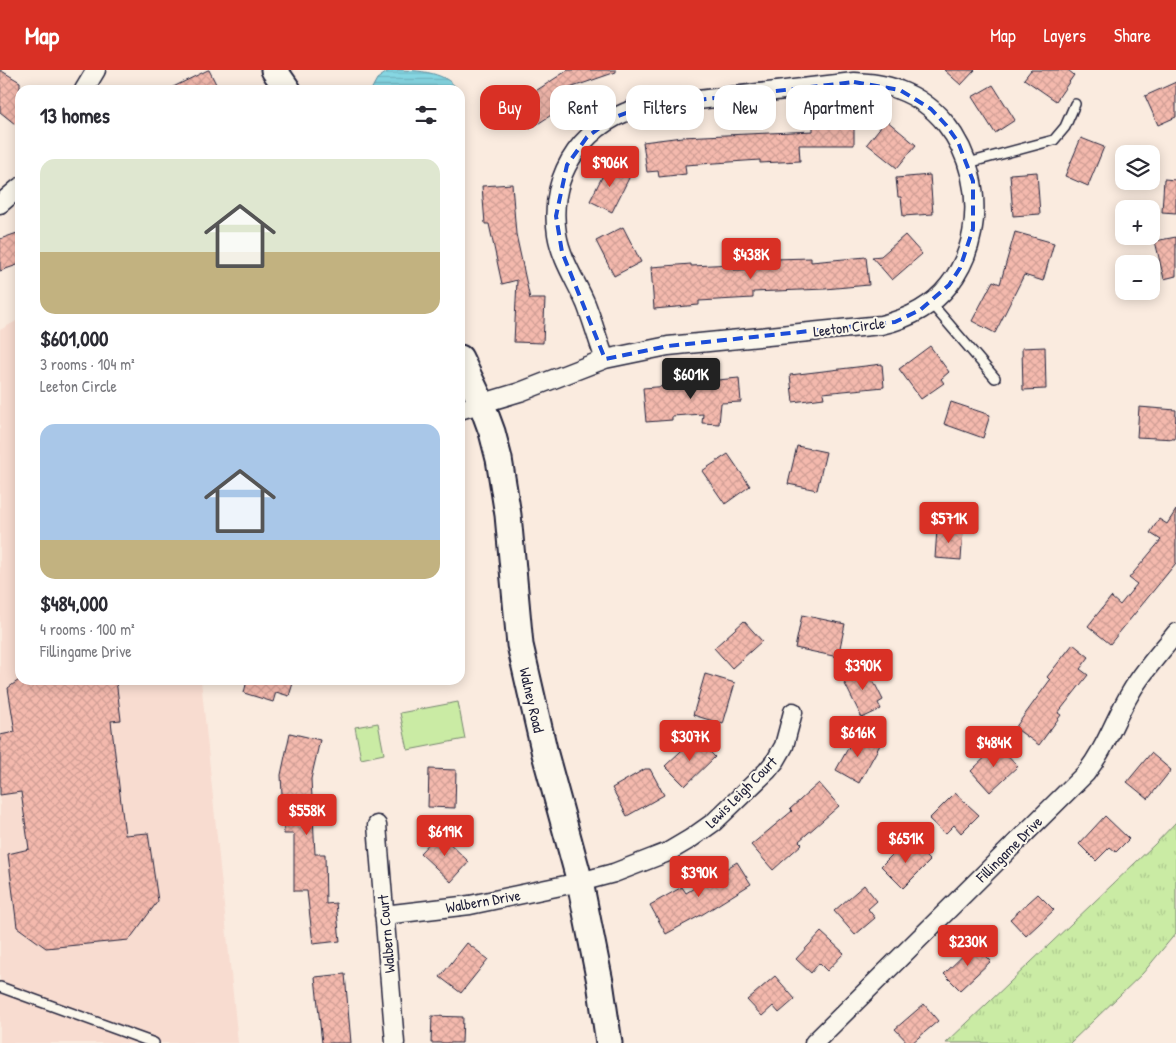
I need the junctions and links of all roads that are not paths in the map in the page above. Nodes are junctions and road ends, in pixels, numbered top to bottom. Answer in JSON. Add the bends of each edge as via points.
{"nodes":[{"id":1,"x":96,"y":70,"type":"edge"},
{"id":2,"x":274,"y":70,"type":"edge"},
{"id":3,"x":87,"y":85,"type":"edge"},
{"id":4,"x":284,"y":85,"type":"edge"},
{"id":5,"x":1075,"y":104,"type":"dead end"},
{"id":6,"x":968,"y":164,"type":"junction"},
{"id":7,"x":15,"y":191,"type":"edge"},
{"id":8,"x":0,"y":204,"type":"edge"},
{"id":9,"x":930,"y":302,"type":"junction"},
{"id":10,"x":605,"y":359,"type":"junction"},
{"id":11,"x":995,"y":378,"type":"dead end"},
{"id":12,"x":465,"y":380,"type":"edge"},
{"id":13,"x":471,"y":406,"type":"edge"},
{"id":14,"x":1176,"y":633,"type":"edge"},
{"id":15,"x":793,"y":712,"type":"dead end"},
{"id":16,"x":376,"y":825,"type":"dead end"},
{"id":17,"x":580,"y":882,"type":"junction"},
{"id":18,"x":384,"y":915,"type":"junction"},
{"id":19,"x":0,"y":988,"type":"edge"},
{"id":20,"x":154,"y":1043,"type":"edge"},
{"id":21,"x":395,"y":1043,"type":"edge"},
{"id":22,"x":609,"y":1043,"type":"edge"},
{"id":23,"x":814,"y":1043,"type":"edge"}],
"edges":[{"from":1,"to":3,"type":"street"},
{"from":2,"to":4,"type":"main road"},
{"from":5,"to":6,"type":"lane","via":[[1065,127],[1054,140]]},
{"from":6,"to":9,"type":"street","name":"Leeton Circle","via":[[975,202],[968,249],[949,285]]},
{"from":6,"to":10,"type":"street","name":"Leeton Circle","via":[[958,142],[931,109],[900,90],[877,84],[854,82],[656,105],[630,110],[615,117],[587,137],[572,157],[561,181],[556,216],[562,252],[586,304]]},
{"from":7,"to":8,"type":"street"},
{"from":9,"to":10,"type":"street","name":"Leeton Circle","via":[[904,319],[881,325],[668,346]]},
{"from":9,"to":11,"type":"lane"},
{"from":10,"to":13,"type":"street","name":"Leeton Circle","via":[[520,392]]},
{"from":12,"to":13,"type":"main road","name":"Walney Road"},
{"from":13,"to":17,"type":"main road","name":"Walney Road","via":[[492,432],[504,483],[525,673]]},
{"from":14,"to":23,"type":"street","name":"Fillingame Drive","via":[[1133,689],[1104,746],[1086,772]]},
{"from":15,"to":17,"type":"street","name":"Lewis Leigh Court","via":[[784,746],[776,760],[714,822],[668,852]]},
{"from":16,"to":18,"type":"street","name":"Walbern Court"},
{"from":17,"to":18,"type":"street","name":"Walbern Drive","via":[[470,905]]},
{"from":17,"to":22,"type":"main road","name":"Walney Road"},
{"from":18,"to":21,"type":"street","name":"Walbern Court"},
{"from":19,"to":20,"type":"lane"}]}
